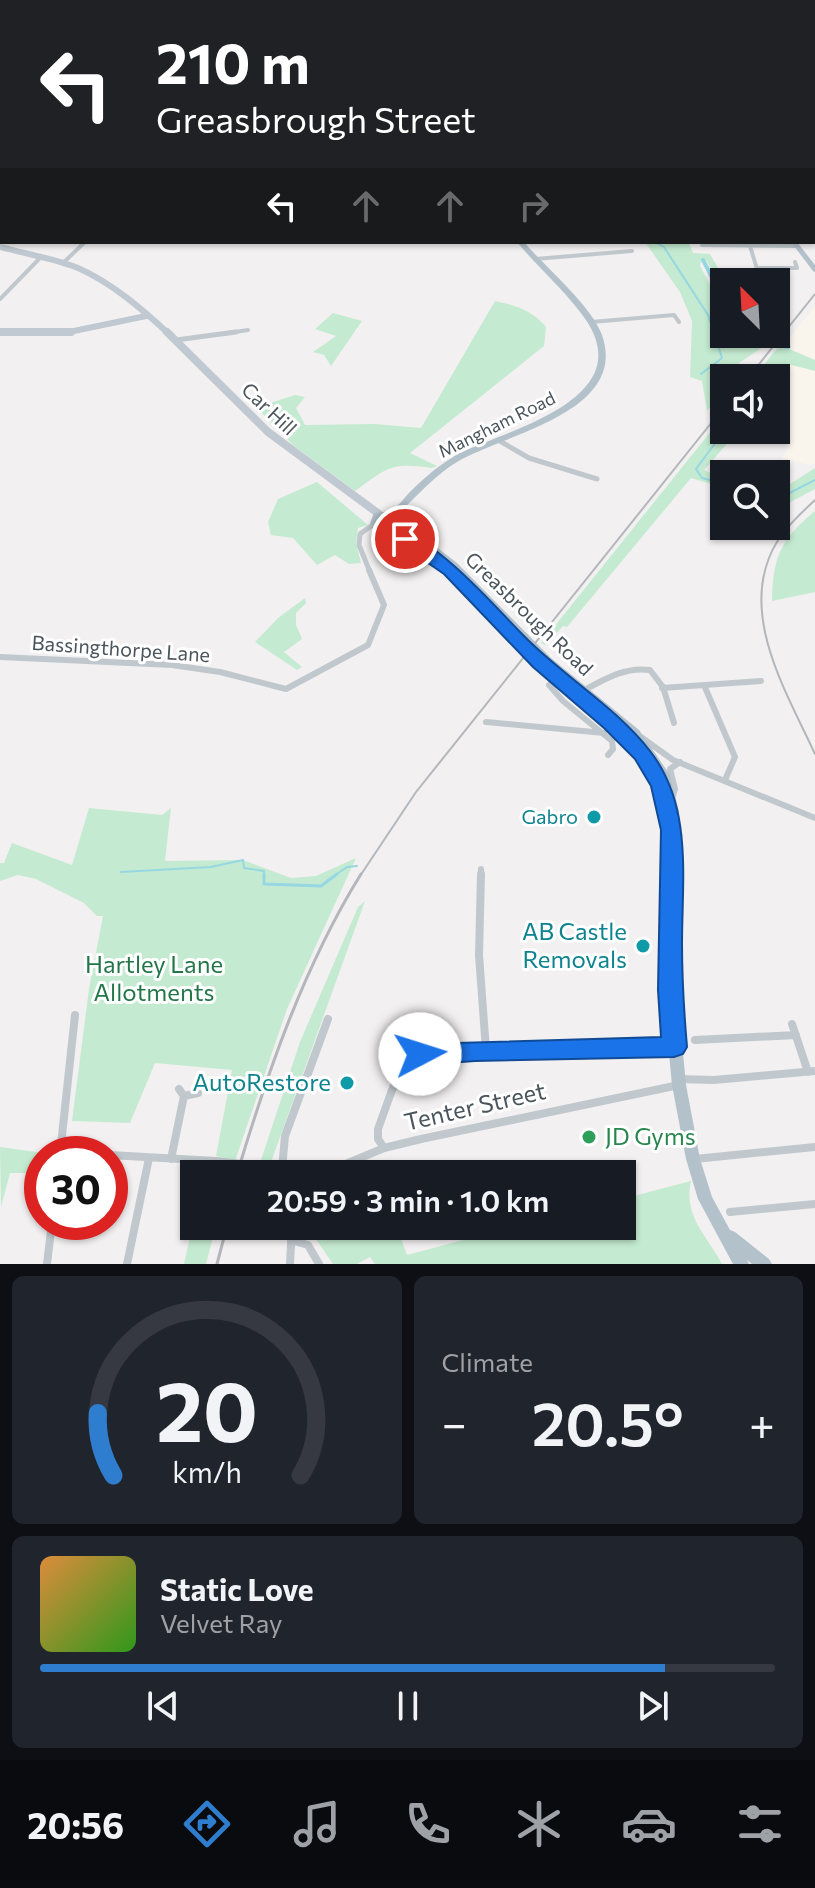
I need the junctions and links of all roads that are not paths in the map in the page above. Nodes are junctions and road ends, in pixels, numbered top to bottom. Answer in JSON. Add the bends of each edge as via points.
{"nodes":[{"id":1,"x":83,"y":244,"type":"edge"},
{"id":2,"x":522,"y":244,"type":"edge"},
{"id":3,"x":795,"y":244,"type":"edge"},
{"id":4,"x":702,"y":245,"type":"dead end"},
{"id":5,"x":750,"y":246,"type":"junction"},
{"id":6,"x":0,"y":247,"type":"edge"},
{"id":7,"x":632,"y":251,"type":"dead end"},
{"id":8,"x":41,"y":257,"type":"junction"},
{"id":9,"x":535,"y":259,"type":"junction"},
{"id":10,"x":795,"y":262,"type":"dead end"},
{"id":11,"x":63,"y":263,"type":"junction"},
{"id":12,"x":757,"y":268,"type":"edge"},
{"id":13,"x":790,"y":268,"type":"edge"},
{"id":14,"x":815,"y":270,"type":"edge"},
{"id":15,"x":0,"y":299,"type":"edge"},
{"id":16,"x":146,"y":316,"type":"junction"},
{"id":17,"x":591,"y":322,"type":"junction"},
{"id":18,"x":679,"y":322,"type":"dead end"},
{"id":19,"x":248,"y":330,"type":"dead end"},
{"id":20,"x":0,"y":332,"type":"edge"},
{"id":21,"x":176,"y":340,"type":"junction"},
{"id":22,"x":498,"y":440,"type":"junction"},
{"id":23,"x":597,"y":479,"type":"dead end"},
{"id":24,"x":377,"y":518,"type":"junction"},
{"id":25,"x":393,"y":521,"type":"junction"},
{"id":26,"x":0,"y":657,"type":"edge"},
{"id":27,"x":761,"y":681,"type":"dead end"},
{"id":28,"x":549,"y":685,"type":"dead end"},
{"id":29,"x":704,"y":685,"type":"junction"},
{"id":30,"x":662,"y":688,"type":"junction"},
{"id":31,"x":580,"y":693,"type":"junction"},
{"id":32,"x":604,"y":720,"type":"junction"},
{"id":33,"x":486,"y":722,"type":"dead end"},
{"id":34,"x":674,"y":723,"type":"dead end"},
{"id":35,"x":604,"y":733,"type":"junction"},
{"id":36,"x":630,"y":735,"type":"junction"},
{"id":37,"x":612,"y":741,"type":"junction"},
{"id":38,"x":608,"y":755,"type":"dead end"},
{"id":39,"x":676,"y":761,"type":"junction"},
{"id":40,"x":652,"y":762,"type":"junction"},
{"id":41,"x":725,"y":780,"type":"junction"},
{"id":42,"x":672,"y":799,"type":"junction"},
{"id":43,"x":815,"y":818,"type":"edge"},
{"id":44,"x":671,"y":830,"type":"junction"},
{"id":45,"x":481,"y":869,"type":"dead end"},
{"id":46,"x":75,"y":1015,"type":"dead end"},
{"id":47,"x":328,"y":1019,"type":"dead end"},
{"id":48,"x":792,"y":1024,"type":"dead end"},
{"id":49,"x":796,"y":1035,"type":"junction"},
{"id":50,"x":695,"y":1040,"type":"dead end"},
{"id":51,"x":674,"y":1047,"type":"junction"},
{"id":52,"x":486,"y":1050,"type":"junction"},
{"id":53,"x":812,"y":1071,"type":"edge"},
{"id":54,"x":678,"y":1082,"type":"junction"},
{"id":55,"x":198,"y":1093,"type":"dead end"},
{"id":56,"x":62,"y":1136,"type":"edge"},
{"id":57,"x":815,"y":1147,"type":"edge"},
{"id":58,"x":384,"y":1148,"type":"junction"},
{"id":59,"x":128,"y":1156,"type":"edge"},
{"id":60,"x":149,"y":1158,"type":"junction"},
{"id":61,"x":171,"y":1159,"type":"junction"},
{"id":62,"x":693,"y":1159,"type":"junction"},
{"id":63,"x":183,"y":1160,"type":"edge"},
{"id":64,"x":283,"y":1160,"type":"edge"},
{"id":65,"x":355,"y":1160,"type":"edge"},
{"id":66,"x":815,"y":1204,"type":"edge"},
{"id":67,"x":730,"y":1212,"type":"dead end"},
{"id":68,"x":725,"y":1233,"type":"junction"},
{"id":69,"x":50,"y":1240,"type":"edge"},
{"id":70,"x":291,"y":1240,"type":"joint"},
{"id":71,"x":47,"y":1264,"type":"edge"},
{"id":72,"x":127,"y":1264,"type":"edge"},
{"id":73,"x":290,"y":1264,"type":"edge"},
{"id":74,"x":319,"y":1264,"type":"edge"},
{"id":75,"x":741,"y":1264,"type":"edge"},
{"id":76,"x":764,"y":1264,"type":"edge"}],
"edges":[{"from":1,"to":11,"type":"street"},
{"from":2,"to":9,"type":"main road","name":"Mangham Road"},
{"from":3,"to":5,"type":"street"},
{"from":3,"to":14,"type":"main road"},
{"from":4,"to":5,"type":"street"},
{"from":5,"to":12,"type":"street"},
{"from":6,"to":8,"type":"main road","name":"Car Hill"},
{"from":7,"to":9,"type":"street"},
{"from":8,"to":11,"type":"main road","name":"Car Hill"},
{"from":8,"to":15,"type":"street"},
{"from":9,"to":17,"type":"main road","name":"Mangham Road"},
{"from":10,"to":13,"type":"street","via":[[797,268]]},
{"from":11,"to":16,"type":"main road","name":"Car Hill","via":[[91,275]]},
{"from":16,"to":20,"type":"main road","via":[[69,332]]},
{"from":16,"to":21,"type":"main road","name":"Car Hill"},
{"from":17,"to":18,"type":"street","via":[[674,315]]},
{"from":17,"to":22,"type":"main road","name":"Mangham Road","via":[[603,357],[589,390],[554,416]]},
{"from":19,"to":21,"type":"street"},
{"from":21,"to":24,"type":"main road","name":"Car Hill","via":[[282,444]]},
{"from":22,"to":23,"type":"street","via":[[529,458]]},
{"from":22,"to":25,"type":"main road","name":"Mangham Road","via":[[445,466]]},
{"from":24,"to":25,"type":"main road"},
{"from":24,"to":26,"type":"street","name":"Bassingthorpe Lane","via":[[360,534],[359,545],[384,605],[368,645],[286,689],[172,665]]},
{"from":25,"to":31,"type":"main road","name":"Greasbrough Road","via":[[450,570],[540,663]]},
{"from":27,"to":29,"type":"street"},
{"from":28,"to":32,"type":"street","via":[[560,701]]},
{"from":29,"to":30,"type":"street"},
{"from":29,"to":41,"type":"street","via":[[735,757]]},
{"from":30,"to":31,"type":"street","via":[[653,672],[638,668]]},
{"from":30,"to":34,"type":"street"},
{"from":31,"to":32,"type":"main road","name":"Greasbrough Road"},
{"from":32,"to":35,"type":"street"},
{"from":32,"to":36,"type":"main road","name":"Greasbrough Road"},
{"from":33,"to":35,"type":"street"},
{"from":35,"to":37,"type":"street"},
{"from":36,"to":37,"type":"street"},
{"from":36,"to":39,"type":"street"},
{"from":36,"to":40,"type":"main road"},
{"from":37,"to":38,"type":"street"},
{"from":39,"to":40,"type":"street"},
{"from":39,"to":41,"type":"street"},
{"from":39,"to":42,"type":"street","via":[[670,769]]},
{"from":40,"to":42,"type":"main road"},
{"from":40,"to":44,"type":"main road"},
{"from":41,"to":43,"type":"street"},
{"from":42,"to":44,"type":"main road"},
{"from":44,"to":51,"type":"main road"},
{"from":45,"to":52,"type":"street","via":[[479,955]]},
{"from":46,"to":56,"type":"street"},
{"from":47,"to":64,"type":"street","via":[[285,1136]]},
{"from":48,"to":49,"type":"street"},
{"from":49,"to":50,"type":"street"},
{"from":49,"to":53,"type":"street"},
{"from":51,"to":52,"type":"street"},
{"from":51,"to":54,"type":"main road"},
{"from":52,"to":58,"type":"street","via":[[420,1054],[405,1063],[378,1129]]},
{"from":53,"to":54,"type":"street","name":"Tenter Street"},
{"from":54,"to":58,"type":"street","name":"Tenter Street"},
{"from":54,"to":62,"type":"main road"},
{"from":55,"to":61,"type":"street","via":[[181,1092]]},
{"from":57,"to":62,"type":"street"},
{"from":58,"to":65,"type":"street","name":"Tenter Street"},
{"from":59,"to":60,"type":"street","name":"Tenter Street"},
{"from":60,"to":61,"type":"street","name":"Tenter Street"},
{"from":60,"to":72,"type":"street"},
{"from":61,"to":63,"type":"street","name":"Tenter Street"},
{"from":62,"to":68,"type":"main road","via":[[705,1199]]},
{"from":66,"to":67,"type":"street"},
{"from":68,"to":75,"type":"main road"},
{"from":68,"to":76,"type":"main road"},
{"from":69,"to":71,"type":"street"},
{"from":70,"to":73,"type":"street"},
{"from":70,"to":74,"type":"street","via":[[308,1245]]}]}
